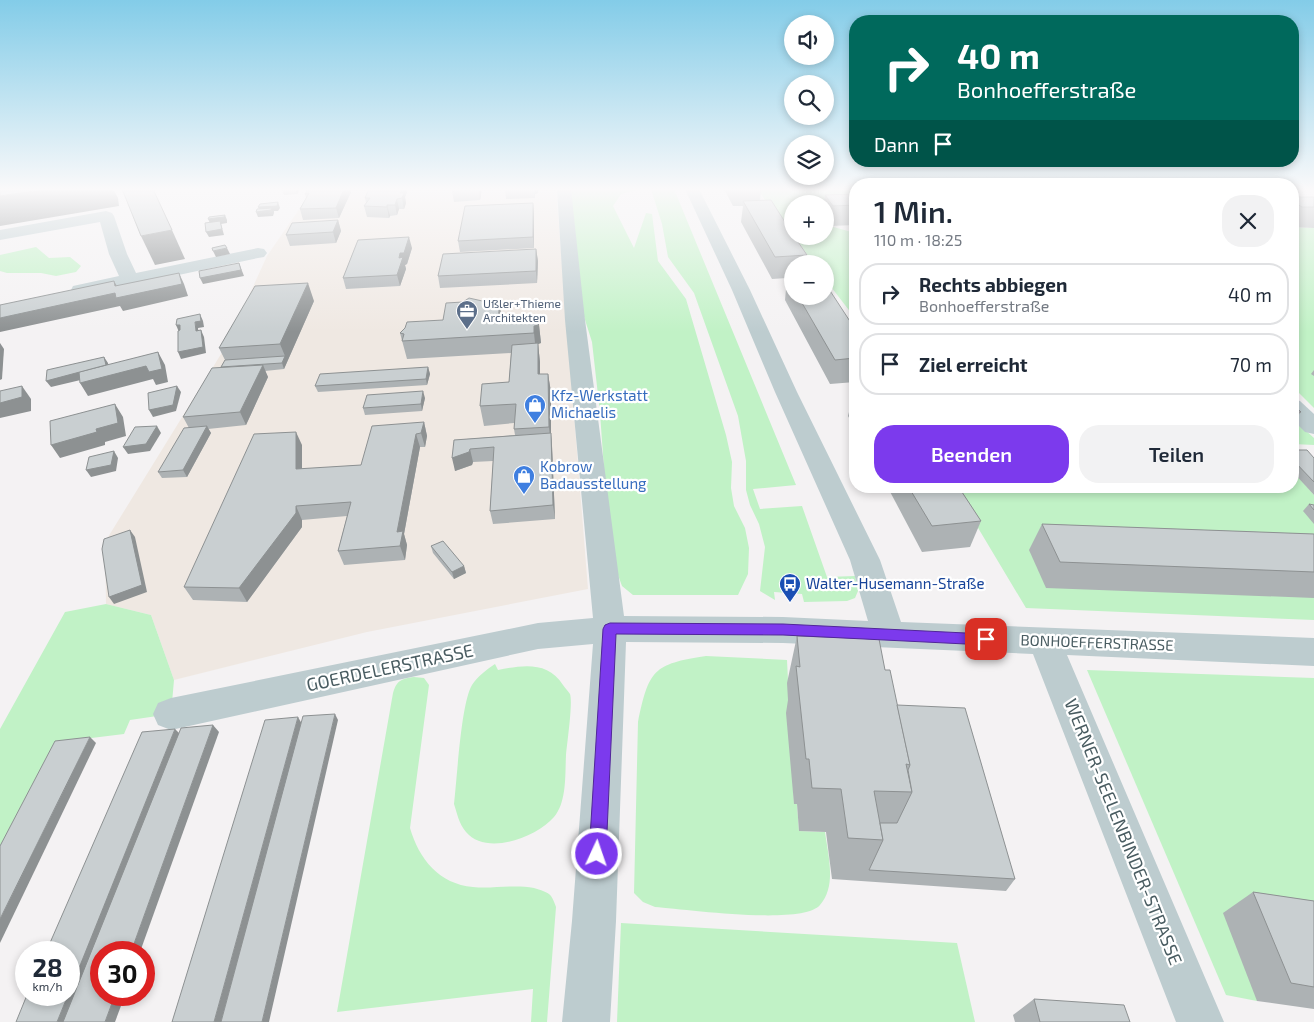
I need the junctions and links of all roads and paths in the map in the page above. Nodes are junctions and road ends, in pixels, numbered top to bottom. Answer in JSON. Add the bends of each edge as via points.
{"nodes":[{"id":1,"x":113,"y":237,"type":"edge"},
{"id":2,"x":568,"y":237,"type":"edge"},
{"id":3,"x":715,"y":237,"type":"edge"},
{"id":4,"x":258,"y":253,"type":"dead end"},
{"id":5,"x":130,"y":280,"type":"junction"},
{"id":6,"x":65,"y":293,"type":"edge"},
{"id":7,"x":1299,"y":413,"type":"edge"},
{"id":8,"x":1314,"y":427,"type":"edge"},
{"id":9,"x":610,"y":629,"type":"junction"},
{"id":10,"x":889,"y":635,"type":"junction"},
{"id":11,"x":1046,"y":642,"type":"junction"},
{"id":12,"x":1314,"y":652,"type":"edge"},
{"id":13,"x":171,"y":714,"type":"dead end"},
{"id":14,"x":586,"y":1022,"type":"edge"},
{"id":15,"x":1200,"y":1022,"type":"edge"}],
"edges":[{"from":1,"to":5,"type":"street"},
{"from":2,"to":9,"type":"street"},
{"from":3,"to":10,"type":"street","via":[[865,560]]},
{"from":4,"to":5,"type":"street"},
{"from":5,"to":6,"type":"street"},
{"from":7,"to":8,"type":"street"},
{"from":9,"to":10,"type":"street","name":"BONHOEFFERSTRASSE","via":[[773,629]]},
{"from":9,"to":13,"type":"street","name":"GOERDELERSTRASSE","via":[[538,636]]},
{"from":9,"to":14,"type":"street"},
{"from":10,"to":11,"type":"street","name":"BONHOEFFERSTRASSE"},
{"from":11,"to":12,"type":"street","name":"BONHOEFFERSTRASSE"},
{"from":11,"to":15,"type":"street","name":"WERNER-SEELENBINDER-STRASSE"}]}
